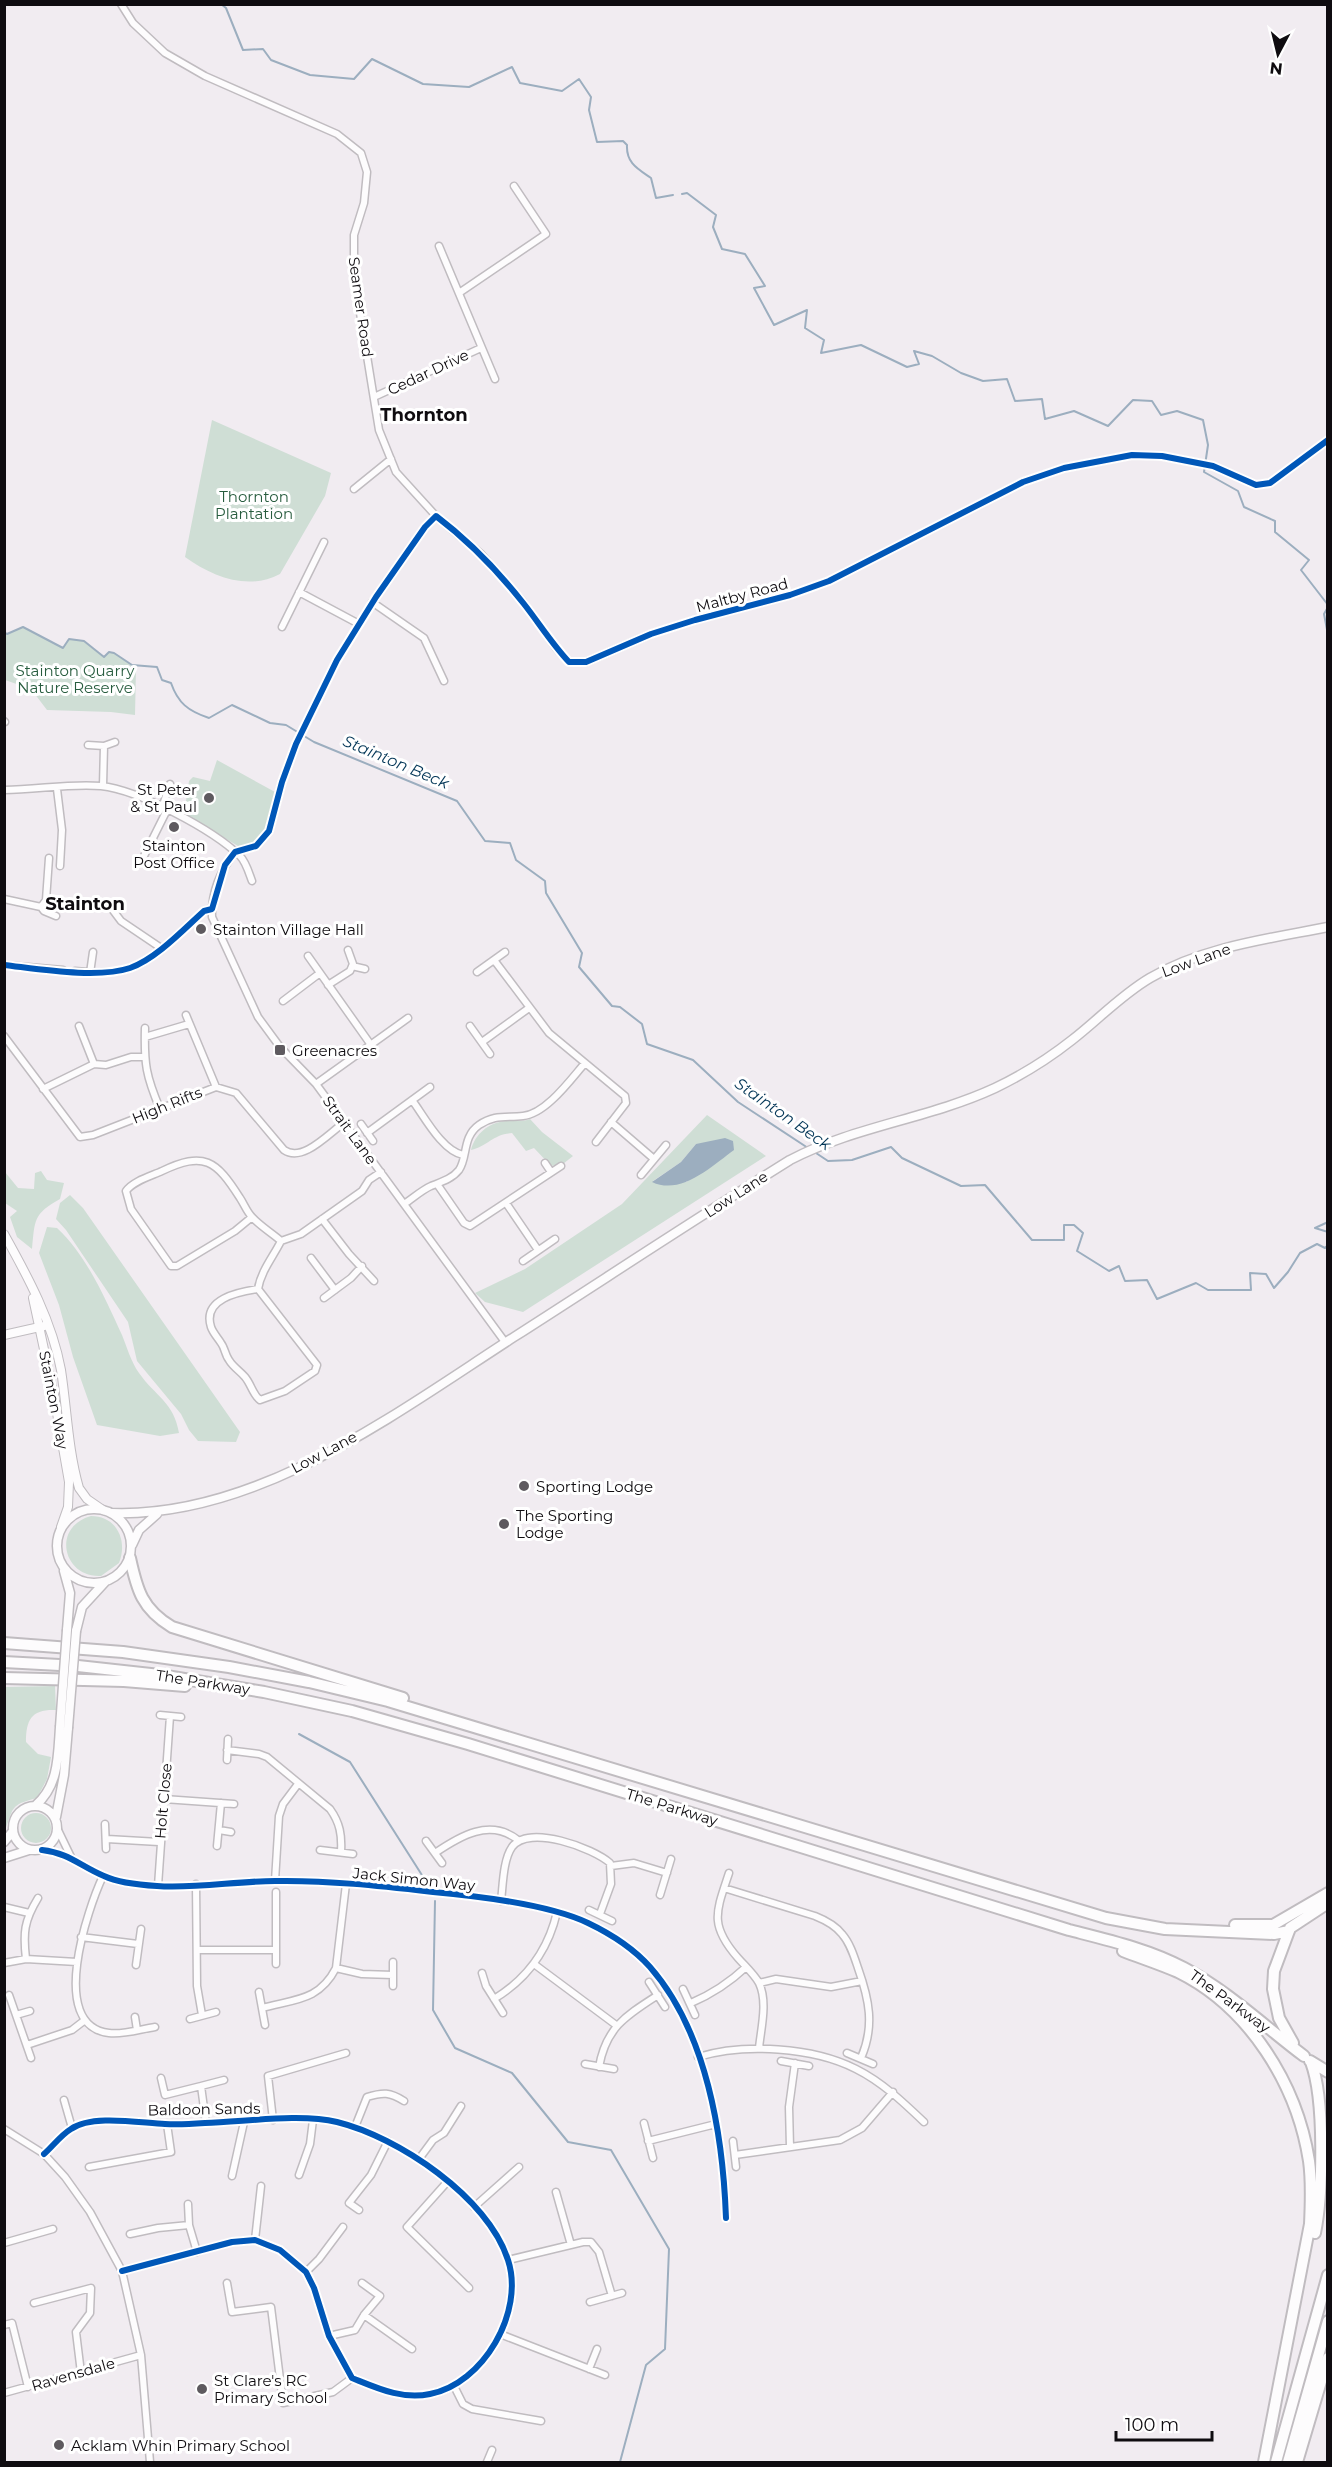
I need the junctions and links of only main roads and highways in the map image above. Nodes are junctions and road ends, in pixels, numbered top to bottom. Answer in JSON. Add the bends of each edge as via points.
{"nodes":[{"id":1,"x":1328,"y":927,"type":"edge"},
{"id":2,"x":107,"y":1512,"type":"junction"},
{"id":3,"x":163,"y":1512,"type":"junction"},
{"id":4,"x":130,"y":1553,"type":"junction"},
{"id":5,"x":62,"y":1565,"type":"junction"},
{"id":6,"x":105,"y":1582,"type":"junction"},
{"id":7,"x":71,"y":1630,"type":"junction"},
{"id":8,"x":4,"y":1643,"type":"edge"},
{"id":9,"x":4,"y":1662,"type":"edge"},
{"id":10,"x":4,"y":1678,"type":"edge"},
{"id":11,"x":305,"y":1700,"type":"junction"},
{"id":12,"x":64,"y":1727,"type":"junction"},
{"id":13,"x":534,"y":1744,"type":"junction"},
{"id":14,"x":36,"y":1805,"type":"junction"},
{"id":15,"x":56,"y":1818,"type":"junction"},
{"id":16,"x":13,"y":1831,"type":"junction"},
{"id":17,"x":4,"y":1842,"type":"edge"},
{"id":18,"x":29,"y":1850,"type":"junction"},
{"id":19,"x":4,"y":1858,"type":"edge"},
{"id":20,"x":1328,"y":1893,"type":"edge"},
{"id":21,"x":1328,"y":1903,"type":"edge"},
{"id":22,"x":1299,"y":1911,"type":"junction"},
{"id":23,"x":1136,"y":1924,"type":"junction"},
{"id":24,"x":1289,"y":1929,"type":"junction"},
{"id":25,"x":1069,"y":1930,"type":"junction"},
{"id":26,"x":1307,"y":2059,"type":"junction"},
{"id":27,"x":1328,"y":2072,"type":"edge"},
{"id":28,"x":1328,"y":2275,"type":"edge"},
{"id":29,"x":1328,"y":2321,"type":"edge"},
{"id":30,"x":1291,"y":2329,"type":"junction"},
{"id":31,"x":1328,"y":2341,"type":"edge"},
{"id":32,"x":1328,"y":2358,"type":"edge"},
{"id":33,"x":1311,"y":2383,"type":"junction"},
{"id":34,"x":1264,"y":2463,"type":"edge"},
{"id":35,"x":1276,"y":2463,"type":"edge"},
{"id":36,"x":1288,"y":2463,"type":"edge"},
{"id":37,"x":1297,"y":2463,"type":"edge"}],
"edges":[{"from":1,"to":3,"type":"main road","name":"Low Lane","via":[[1257,940],[1183,962],[1126,994],[1046,1060],[994,1088],[804,1153],[405,1406],[305,1464],[247,1489]]},
{"from":2,"to":3,"type":"main road","name":"Low Lane"},
{"from":2,"to":4,"type":"main road","via":[[127,1528]]},
{"from":2,"to":5,"type":"main road","via":[[82,1510],[61,1527],[56,1550]]},
{"from":3,"to":4,"type":"main road","name":"Low Lane","via":[[146,1522]]},
{"from":4,"to":6,"type":"main road","via":[[120,1573]]},
{"from":4,"to":13,"type":"highway","via":[[143,1601],[172,1627],[472,1719]]},
{"from":5,"to":6,"type":"main road","via":[[80,1581]]},
{"from":5,"to":7,"type":"main road","via":[[70,1593]]},
{"from":6,"to":7,"type":"main road","via":[[82,1607]]},
{"from":7,"to":12,"type":"main road","bridge":true},
{"from":8,"to":13,"type":"highway","name":"The Parkway","via":[[123,1652],[268,1674],[388,1701]]},
{"from":9,"to":11,"type":"highway","name":"The Parkway","via":[[160,1675]]},
{"from":10,"to":11,"type":"highway","via":[[150,1682]]},
{"from":11,"to":25,"type":"highway","name":"The Parkway","via":[[449,1738]]},
{"from":12,"to":14,"type":"main road","via":[[55,1775],[44,1798]]},
{"from":12,"to":15,"type":"main road","via":[[64,1775]]},
{"from":13,"to":23,"type":"highway","name":"The Parkway","via":[[1079,1911]]},
{"from":14,"to":15,"type":"main road","via":[[51,1811]]},
{"from":14,"to":16,"type":"main road","via":[[16,1816]]},
{"from":15,"to":18,"type":"main road","via":[[56,1839],[42,1850]]},
{"from":16,"to":17,"type":"main road"},
{"from":16,"to":18,"type":"main road","via":[[18,1843]]},
{"from":18,"to":19,"type":"main road"},
{"from":20,"to":22,"type":"highway"},
{"from":21,"to":24,"type":"highway"},
{"from":22,"to":23,"type":"highway","via":[[1273,1925]]},
{"from":22,"to":24,"type":"highway"},
{"from":23,"to":24,"type":"highway","name":"The Parkway","via":[[1274,1934]]},
{"from":24,"to":26,"type":"highway","via":[[1274,1971],[1273,1989],[1285,2033]]},
{"from":25,"to":26,"type":"highway","name":"The Parkway","via":[[1139,1949],[1183,1967],[1230,1997]]},
{"from":25,"to":30,"type":"highway","via":[[1179,1972],[1227,2007],[1276,2067],[1301,2126],[1311,2192],[1306,2248]]},
{"from":26,"to":27,"type":"highway"},
{"from":26,"to":30,"type":"highway","via":[[1315,2072],[1321,2166],[1308,2269]]},
{"from":28,"to":35,"type":"highway"},
{"from":29,"to":33,"type":"highway"},
{"from":30,"to":34,"type":"highway"},
{"from":31,"to":33,"type":"highway"},
{"from":32,"to":37,"type":"highway"},
{"from":33,"to":36,"type":"highway"}]}
